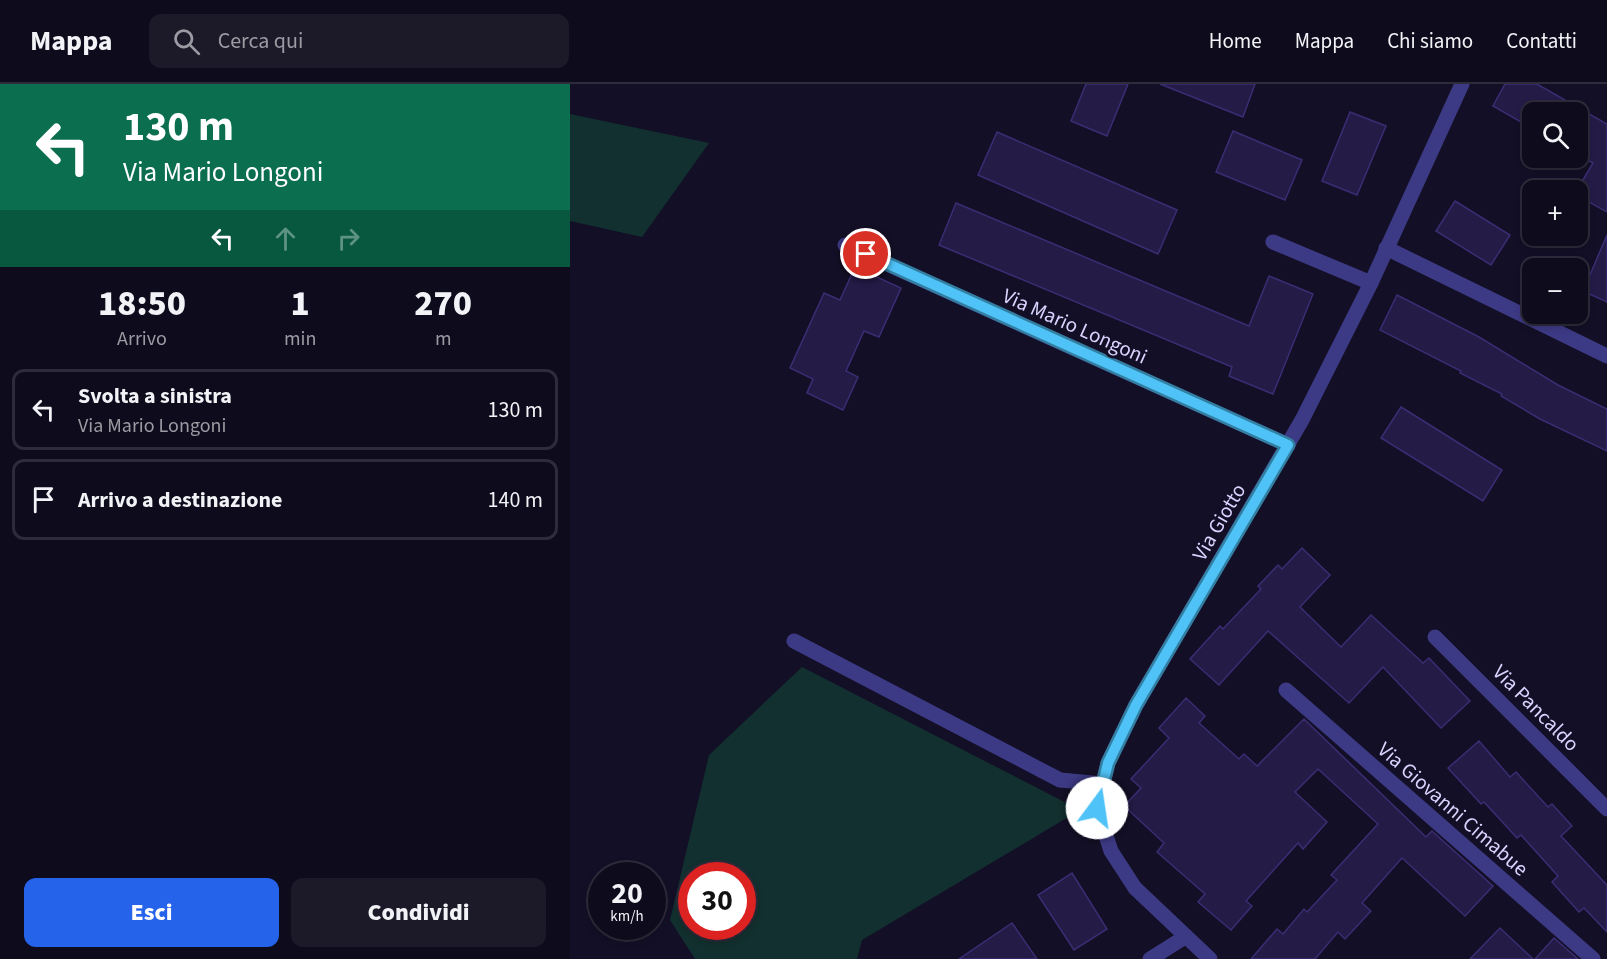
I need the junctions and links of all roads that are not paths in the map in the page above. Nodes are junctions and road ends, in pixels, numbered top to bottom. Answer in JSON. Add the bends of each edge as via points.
{"nodes":[{"id":1,"x":1462,"y":84,"type":"edge"},
{"id":2,"x":1273,"y":242,"type":"dead end"},
{"id":3,"x":845,"y":245,"type":"dead end"},
{"id":4,"x":1386,"y":248,"type":"junction"},
{"id":5,"x":1371,"y":283,"type":"junction"},
{"id":6,"x":1607,"y":356,"type":"edge"},
{"id":7,"x":1288,"y":445,"type":"junction"},
{"id":8,"x":1435,"y":637,"type":"dead end"},
{"id":9,"x":794,"y":641,"type":"dead end"},
{"id":10,"x":1286,"y":690,"type":"dead end"},
{"id":11,"x":1103,"y":784,"type":"junction"},
{"id":12,"x":1607,"y":809,"type":"edge"},
{"id":13,"x":1185,"y":937,"type":"junction"},
{"id":14,"x":1150,"y":959,"type":"edge"},
{"id":15,"x":1210,"y":959,"type":"edge"},
{"id":16,"x":1593,"y":959,"type":"edge"}],
"edges":[{"from":1,"to":4,"type":"street","name":"Via Giotto"},
{"from":2,"to":5,"type":"street"},
{"from":3,"to":7,"type":"street","name":"Via Mario Longoni"},
{"from":4,"to":5,"type":"street","name":"Via Giotto"},
{"from":4,"to":6,"type":"street"},
{"from":5,"to":7,"type":"street","name":"Via Giotto"},
{"from":7,"to":11,"type":"street","name":"Via Giotto","via":[[1136,705],[1108,763]]},
{"from":8,"to":12,"type":"street","name":"Via Pancaldo"},
{"from":9,"to":11,"type":"street","via":[[1060,780]]},
{"from":10,"to":16,"type":"street","name":"Via Giovanni Cimabue"},
{"from":11,"to":13,"type":"street","name":"Via Giotto","via":[[1097,808],[1111,851],[1135,888]]},
{"from":13,"to":14,"type":"street"},
{"from":13,"to":15,"type":"street","name":"Via Giotto"}]}
